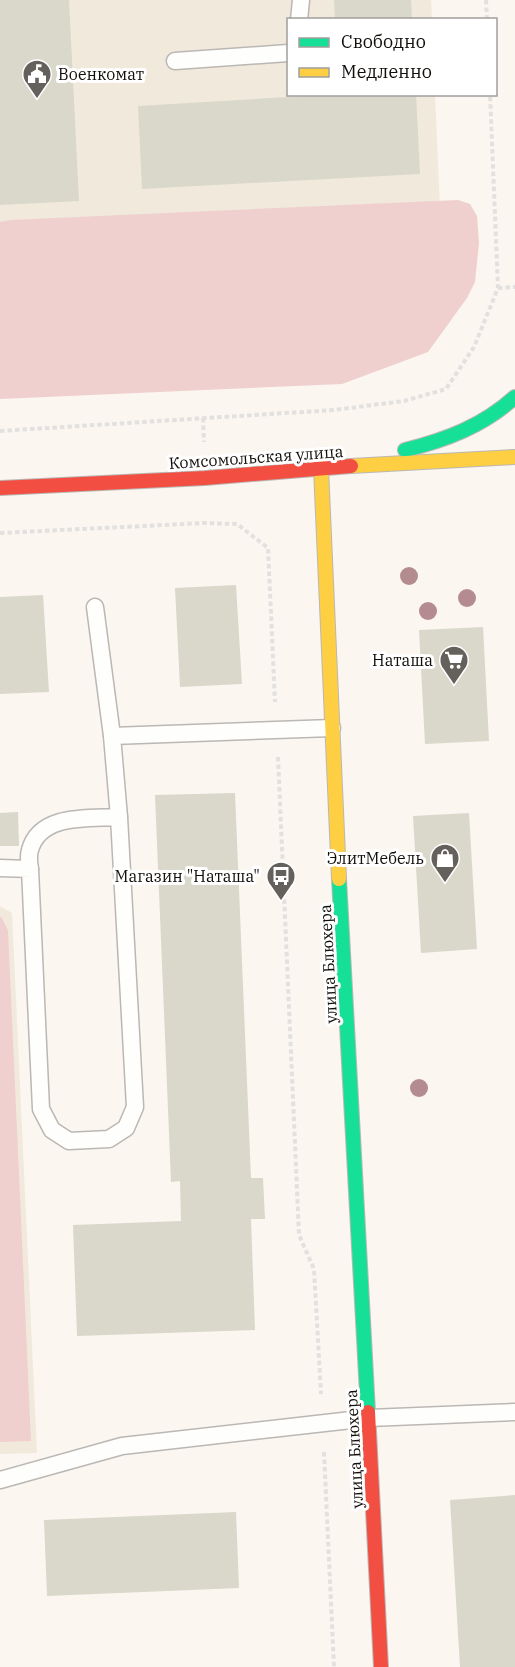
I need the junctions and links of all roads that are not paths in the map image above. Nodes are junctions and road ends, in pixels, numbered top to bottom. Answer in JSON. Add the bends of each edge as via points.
{"nodes":[{"id":1,"x":301,"y":0,"type":"edge"},
{"id":2,"x":299,"y":18,"type":"edge"},
{"id":3,"x":287,"y":53,"type":"edge"},
{"id":4,"x":175,"y":61,"type":"dead end"},
{"id":5,"x":515,"y":396,"type":"edge"},
{"id":6,"x":515,"y":457,"type":"edge"},
{"id":7,"x":321,"y":468,"type":"junction"},
{"id":8,"x":0,"y":488,"type":"edge"},
{"id":9,"x":95,"y":607,"type":"dead end"},
{"id":10,"x":332,"y":728,"type":"junction"},
{"id":11,"x":112,"y":736,"type":"junction"},
{"id":12,"x":119,"y":817,"type":"junction"},
{"id":13,"x":0,"y":868,"type":"edge"},
{"id":14,"x":30,"y":869,"type":"junction"},
{"id":15,"x":515,"y":1412,"type":"edge"},
{"id":16,"x":369,"y":1418,"type":"junction"},
{"id":17,"x":0,"y":1480,"type":"edge"},
{"id":18,"x":381,"y":1667,"type":"edge"}],
"edges":[{"from":1,"to":2,"type":"lane"},
{"from":3,"to":4,"type":"lane"},
{"from":5,"to":7,"type":"street","via":[[489,418],[456,435]]},
{"from":6,"to":7,"type":"street","name":"Комсомольская улица"},
{"from":7,"to":8,"type":"street","name":"Комсомольская улица"},
{"from":7,"to":10,"type":"street","name":"улица Блюхера"},
{"from":9,"to":11,"type":"lane"},
{"from":10,"to":11,"type":"lane"},
{"from":10,"to":16,"type":"street","name":"улица Блюхера"},
{"from":11,"to":12,"type":"lane"},
{"from":12,"to":14,"type":"lane","via":[[63,820],[47,826],[29,851]]},
{"from":12,"to":14,"type":"lane","via":[[135,1107],[126,1128],[109,1139],[69,1141],[52,1130],[41,1109]]},
{"from":13,"to":14,"type":"lane"},
{"from":15,"to":16,"type":"lane"},
{"from":16,"to":17,"type":"lane","via":[[122,1446]]},
{"from":16,"to":18,"type":"street","name":"улица Блюхера"}]}
